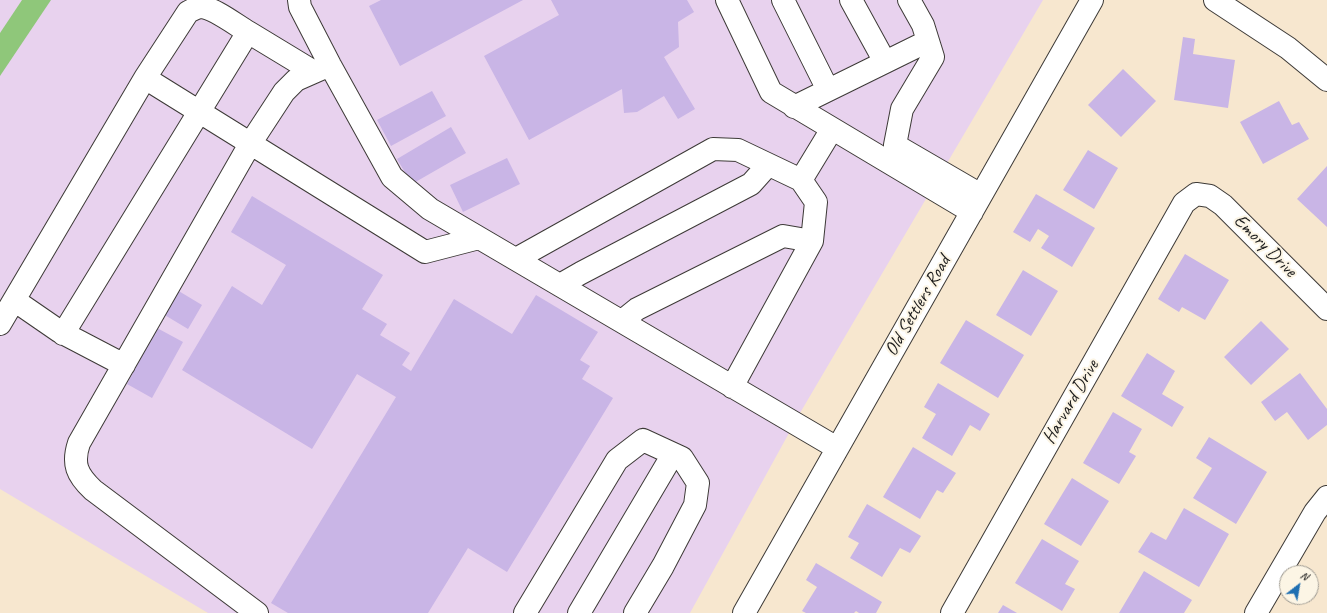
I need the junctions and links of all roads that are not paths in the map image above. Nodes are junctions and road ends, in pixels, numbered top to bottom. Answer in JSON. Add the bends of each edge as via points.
{"nodes":[{"id":1,"x":299,"y":0,"type":"edge"},
{"id":2,"x":727,"y":0,"type":"edge"},
{"id":3,"x":783,"y":0,"type":"edge"},
{"id":4,"x":851,"y":0,"type":"edge"},
{"id":5,"x":909,"y":0,"type":"edge"},
{"id":6,"x":1092,"y":0,"type":"edge"},
{"id":7,"x":1215,"y":0,"type":"edge"},
{"id":8,"x":248,"y":32,"type":"junction"},
{"id":9,"x":928,"y":41,"type":"junction"},
{"id":10,"x":884,"y":62,"type":"junction"},
{"id":11,"x":322,"y":69,"type":"junction"},
{"id":12,"x":145,"y":78,"type":"junction"},
{"id":13,"x":1327,"y":80,"type":"edge"},
{"id":14,"x":828,"y":90,"type":"junction"},
{"id":15,"x":794,"y":106,"type":"junction"},
{"id":16,"x":199,"y":112,"type":"junction"},
{"id":17,"x":832,"y":129,"type":"junction"},
{"id":18,"x":250,"y":144,"type":"junction"},
{"id":19,"x":768,"y":165,"type":"junction"},
{"id":20,"x":801,"y":180,"type":"junction"},
{"id":21,"x":1196,"y":194,"type":"joint"},
{"id":22,"x":976,"y":204,"type":"junction"},
{"id":23,"x":479,"y":238,"type":"junction"},
{"id":24,"x":812,"y":241,"type":"junction"},
{"id":25,"x":516,"y":259,"type":"junction"},
{"id":26,"x":560,"y":285,"type":"junction"},
{"id":27,"x":14,"y":300,"type":"junction"},
{"id":28,"x":1327,"y":309,"type":"edge"},
{"id":29,"x":622,"y":322,"type":"junction"},
{"id":30,"x":0,"y":324,"type":"edge"},
{"id":31,"x":63,"y":334,"type":"junction"},
{"id":32,"x":124,"y":365,"type":"junction"},
{"id":33,"x":732,"y":387,"type":"junction"},
{"id":34,"x":837,"y":448,"type":"junction"},
{"id":35,"x":674,"y":454,"type":"junction"},
{"id":36,"x":1327,"y":497,"type":"edge"},
{"id":37,"x":257,"y":613,"type":"edge"},
{"id":38,"x":525,"y":613,"type":"edge"},
{"id":39,"x":578,"y":613,"type":"edge"},
{"id":40,"x":635,"y":613,"type":"edge"},
{"id":41,"x":744,"y":613,"type":"edge"},
{"id":42,"x":952,"y":613,"type":"edge"},
{"id":43,"x":1256,"y":613,"type":"edge"}],
"edges":[{"from":1,"to":11,"type":"street"},
{"from":2,"to":15,"type":"street","via":[[771,92]]},
{"from":3,"to":14,"type":"street"},
{"from":4,"to":10,"type":"street"},
{"from":5,"to":9,"type":"street","via":[[923,25]]},
{"from":6,"to":22,"type":"street","name":"Old Settlers Road"},
{"from":7,"to":13,"type":"street","via":[[1288,48]]},
{"from":8,"to":11,"type":"street"},
{"from":8,"to":12,"type":"street","via":[[214,11],[198,7],[192,9]]},
{"from":8,"to":16,"type":"street"},
{"from":9,"to":10,"type":"street"},
{"from":9,"to":22,"type":"street","via":[[933,57],[902,109],[895,145]]},
{"from":10,"to":14,"type":"street"},
{"from":11,"to":18,"type":"street","via":[[296,80],[284,92]]},
{"from":11,"to":23,"type":"street","via":[[392,177],[430,209]]},
{"from":12,"to":16,"type":"street"},
{"from":12,"to":27,"type":"street"},
{"from":14,"to":15,"type":"street"},
{"from":15,"to":17,"type":"street"},
{"from":16,"to":18,"type":"street"},
{"from":16,"to":31,"type":"street"},
{"from":17,"to":20,"type":"street"},
{"from":17,"to":22,"type":"street"},
{"from":18,"to":23,"type":"street","via":[[425,252]]},
{"from":18,"to":32,"type":"street"},
{"from":19,"to":20,"type":"street"},
{"from":19,"to":25,"type":"street","via":[[738,150],[713,149]]},
{"from":19,"to":26,"type":"street","via":[[751,184]]},
{"from":20,"to":24,"type":"street","via":[[816,202]]},
{"from":21,"to":28,"type":"street","name":"Emory Drive","via":[[1210,196],[1223,205]]},
{"from":21,"to":42,"type":"street","name":"Harvard Drive","via":[[1184,203]]},
{"from":22,"to":34,"type":"street","name":"Old Settlers Road"},
{"from":23,"to":25,"type":"street"},
{"from":24,"to":29,"type":"street","via":[[783,236],[637,309]]},
{"from":24,"to":33,"type":"street"},
{"from":25,"to":26,"type":"street"},
{"from":26,"to":29,"type":"street"},
{"from":27,"to":30,"type":"street"},
{"from":27,"to":31,"type":"street"},
{"from":29,"to":33,"type":"street"},
{"from":31,"to":32,"type":"street"},
{"from":32,"to":37,"type":"street","via":[[79,443],[76,454],[79,474],[93,490]]},
{"from":33,"to":34,"type":"street"},
{"from":34,"to":41,"type":"street","name":"Old Settlers Road"},
{"from":35,"to":38,"type":"street","via":[[643,440],[617,460]]},
{"from":35,"to":39,"type":"street"},
{"from":35,"to":40,"type":"street","via":[[682,458],[698,483],[696,505]]},
{"from":36,"to":43,"type":"street","via":[[1315,512]]}]}
